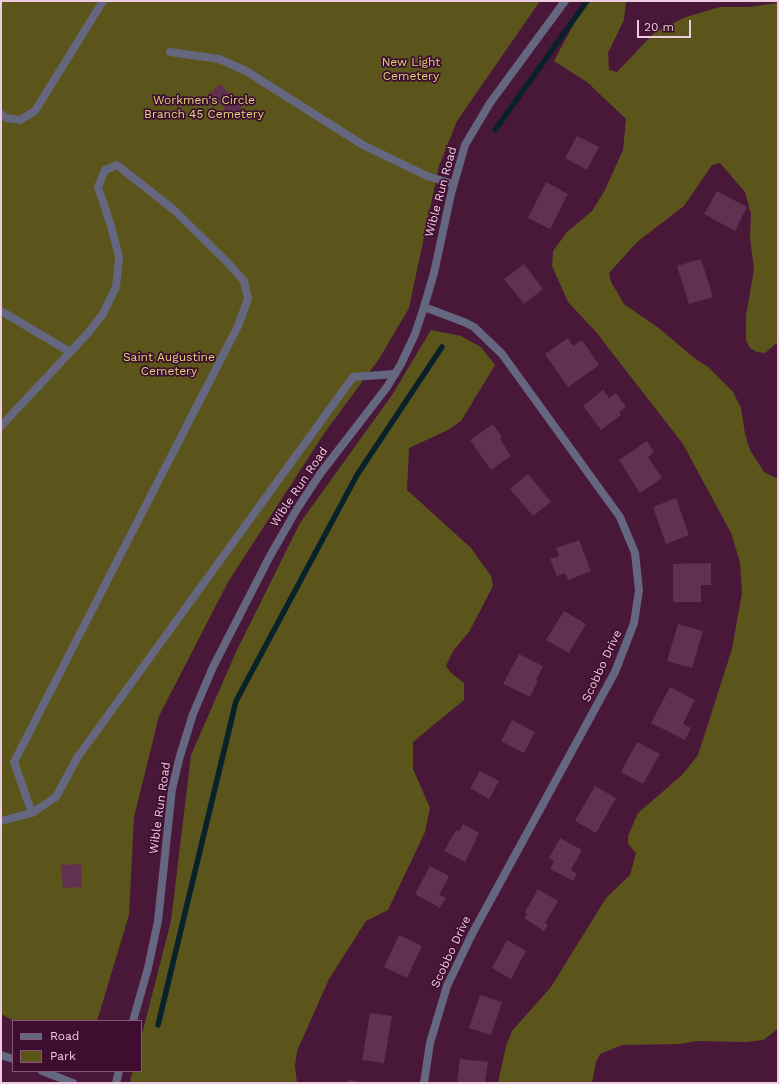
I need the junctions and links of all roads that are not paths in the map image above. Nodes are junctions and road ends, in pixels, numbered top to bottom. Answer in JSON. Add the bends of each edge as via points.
{"nodes":[{"id":1,"x":103,"y":1,"type":"edge"},
{"id":2,"x":565,"y":1,"type":"edge"},
{"id":3,"x":170,"y":52,"type":"dead end"},
{"id":4,"x":1,"y":114,"type":"edge"},
{"id":5,"x":453,"y":184,"type":"junction"},
{"id":6,"x":424,"y":307,"type":"junction"},
{"id":7,"x":1,"y":311,"type":"edge"},
{"id":8,"x":70,"y":352,"type":"junction"},
{"id":9,"x":395,"y":374,"type":"junction"},
{"id":10,"x":1,"y":426,"type":"edge"},
{"id":11,"x":32,"y":813,"type":"junction"},
{"id":12,"x":1,"y":821,"type":"edge"},
{"id":13,"x":133,"y":1020,"type":"edge"},
{"id":14,"x":1,"y":1055,"type":"edge"},
{"id":15,"x":12,"y":1059,"type":"edge"},
{"id":16,"x":45,"y":1072,"type":"edge"},
{"id":17,"x":119,"y":1072,"type":"edge"},
{"id":18,"x":73,"y":1083,"type":"edge"},
{"id":19,"x":116,"y":1083,"type":"edge"},
{"id":20,"x":424,"y":1083,"type":"edge"}],
"edges":[{"from":1,"to":4,"type":"street","via":[[35,111],[20,120],[6,118]]},
{"from":2,"to":5,"type":"street","name":"Wible Run Road","via":[[473,130],[465,145]]},
{"from":3,"to":5,"type":"street","via":[[219,59],[246,71],[363,145],[427,176]]},
{"from":5,"to":6,"type":"street","name":"Wible Run Road"},
{"from":6,"to":9,"type":"street","name":"Wible Run Road","via":[[407,352]]},
{"from":6,"to":20,"type":"street","name":"Scobbo Drive","via":[[474,327],[502,354],[620,517],[635,554],[639,590],[634,623],[615,672],[472,934],[447,986],[430,1043]]},
{"from":7,"to":8,"type":"street"},
{"from":8,"to":10,"type":"street"},
{"from":8,"to":11,"type":"street","via":[[103,314],[116,287],[119,256],[98,187],[105,170],[117,165],[174,210],[228,263],[244,281],[248,299],[238,326],[14,762]]},
{"from":9,"to":11,"type":"street","via":[[353,376],[78,758],[56,797]]},
{"from":9,"to":13,"type":"street","name":"Wible Run Road","via":[[297,509],[216,660],[193,714],[172,789],[158,921]]},
{"from":11,"to":12,"type":"street"},
{"from":14,"to":15,"type":"street"},
{"from":16,"to":18,"type":"street"},
{"from":17,"to":19,"type":"street"}]}
